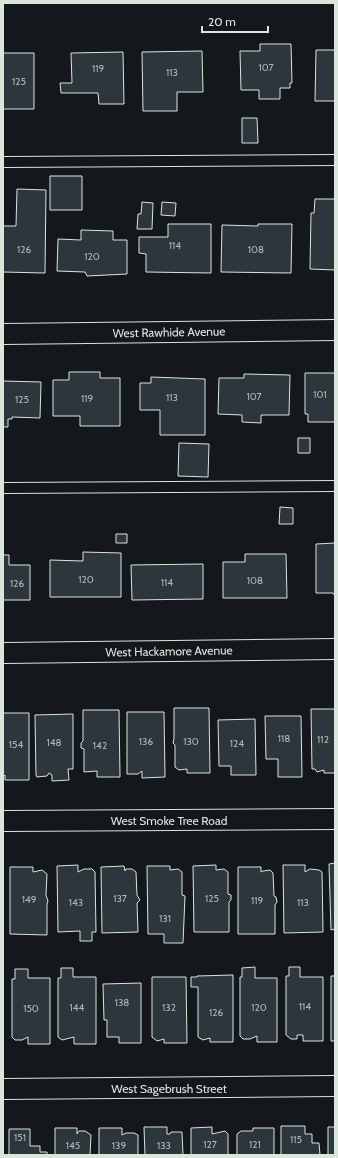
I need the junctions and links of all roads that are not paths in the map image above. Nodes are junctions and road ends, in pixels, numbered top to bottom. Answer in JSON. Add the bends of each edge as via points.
{"nodes":[{"id":1,"x":335,"y":160,"type":"edge"},
{"id":2,"x":3,"y":162,"type":"edge"},
{"id":3,"x":335,"y":330,"type":"edge"},
{"id":4,"x":3,"y":334,"type":"edge"},
{"id":5,"x":335,"y":486,"type":"edge"},
{"id":6,"x":3,"y":488,"type":"edge"},
{"id":7,"x":335,"y":650,"type":"edge"},
{"id":8,"x":3,"y":653,"type":"edge"},
{"id":9,"x":335,"y":819,"type":"edge"},
{"id":10,"x":3,"y":821,"type":"edge"},
{"id":11,"x":335,"y":1086,"type":"edge"},
{"id":12,"x":3,"y":1089,"type":"edge"}],
"edges":[{"from":1,"to":2,"type":"lane"},
{"from":3,"to":4,"type":"street","name":"West Rawhide Avenue"},
{"from":5,"to":6,"type":"lane"},
{"from":7,"to":8,"type":"street","name":"West Hackamore Avenue"},
{"from":9,"to":10,"type":"street","name":"West Smoke Tree Road"},
{"from":11,"to":12,"type":"street","name":"West Sagebrush Street"}]}
